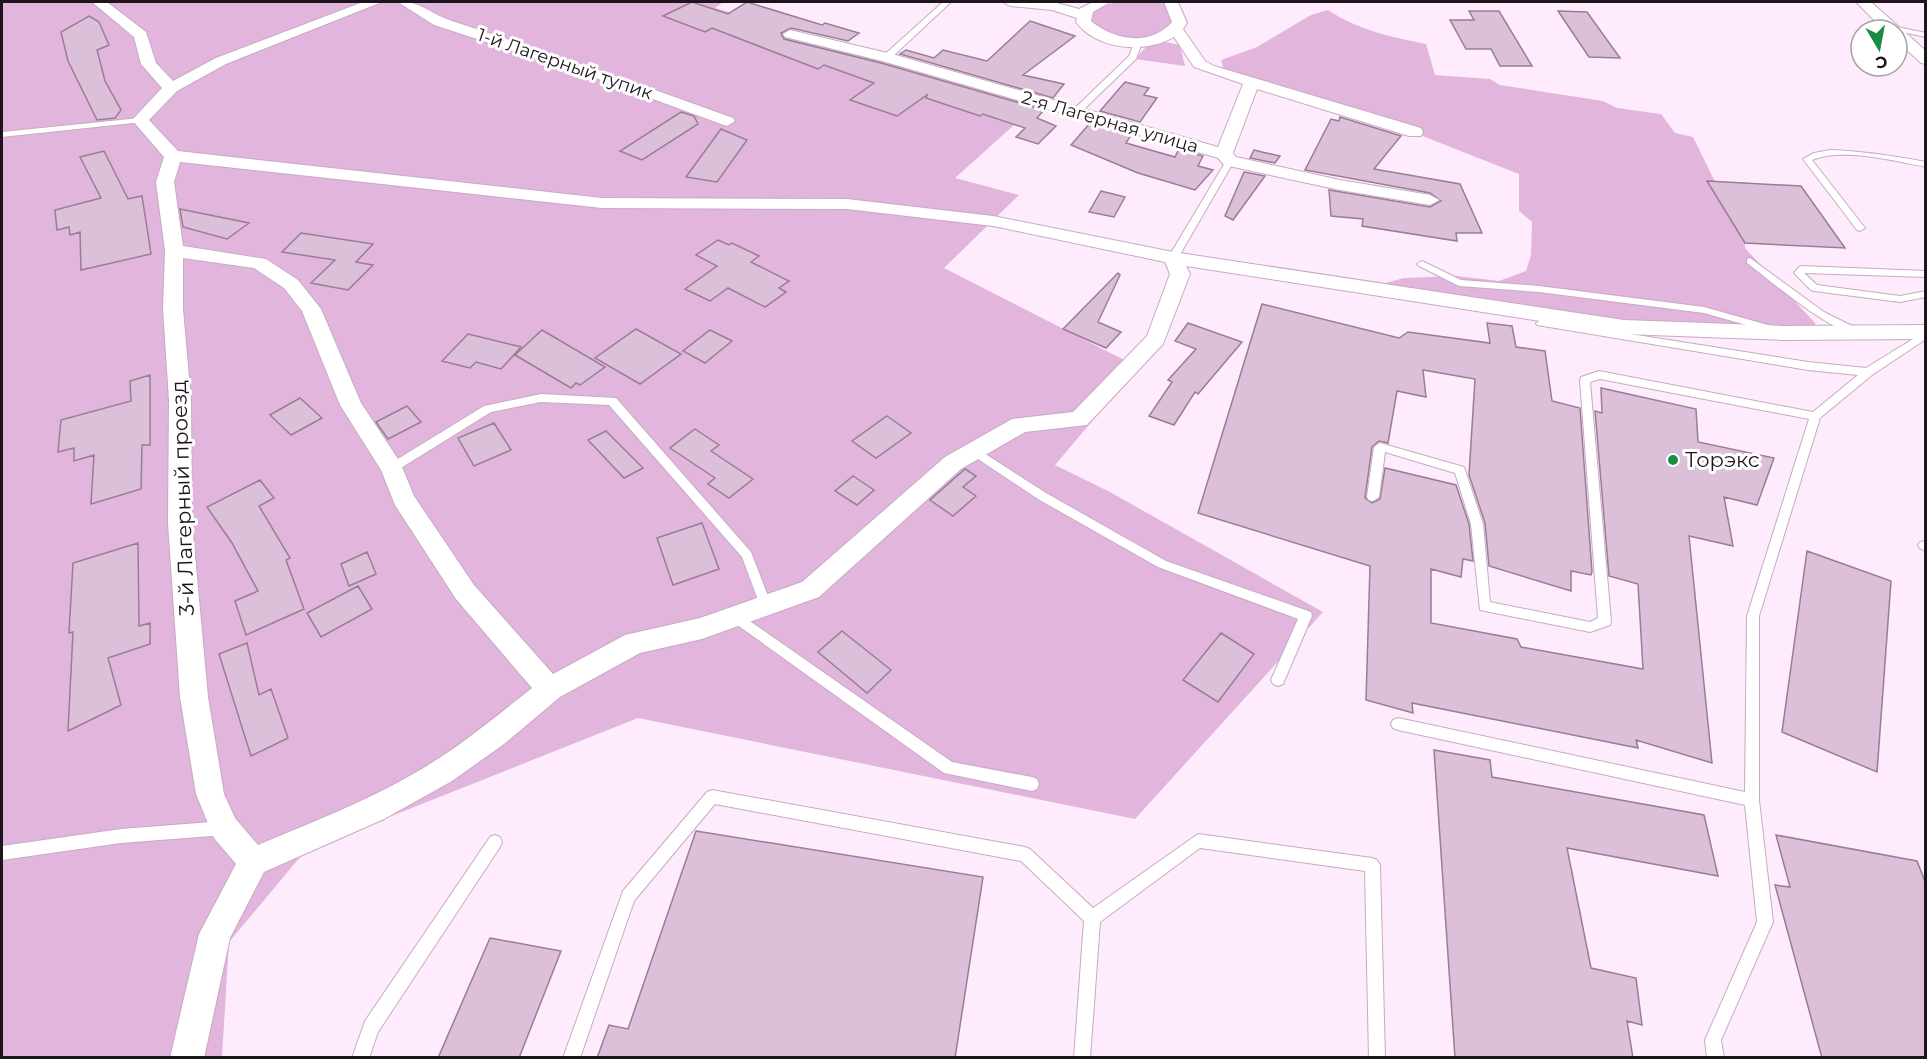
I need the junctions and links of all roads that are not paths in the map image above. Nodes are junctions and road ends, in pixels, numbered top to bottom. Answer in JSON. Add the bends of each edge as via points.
{"nodes":[{"id":1,"x":99,"y":2,"type":"edge"},
{"id":2,"x":375,"y":2,"type":"edge"},
{"id":3,"x":405,"y":2,"type":"edge"},
{"id":4,"x":947,"y":2,"type":"edge"},
{"id":5,"x":1010,"y":2,"type":"edge"},
{"id":6,"x":1103,"y":2,"type":"edge"},
{"id":7,"x":1171,"y":2,"type":"edge"},
{"id":8,"x":1863,"y":2,"type":"edge"},
{"id":9,"x":1083,"y":15,"type":"junction"},
{"id":10,"x":1881,"y":18,"type":"edge"},
{"id":11,"x":1176,"y":29,"type":"junction"},
{"id":12,"x":1909,"y":32,"type":"edge"},
{"id":13,"x":790,"y":34,"type":"dead end"},
{"id":14,"x":1926,"y":35,"type":"edge"},
{"id":15,"x":1138,"y":43,"type":"junction"},
{"id":16,"x":1909,"y":44,"type":"edge"},
{"id":17,"x":887,"y":57,"type":"junction"},
{"id":18,"x":1926,"y":60,"type":"edge"},
{"id":19,"x":1251,"y":84,"type":"junction"},
{"id":20,"x":171,"y":88,"type":"junction"},
{"id":21,"x":1075,"y":113,"type":"junction"},
{"id":22,"x":140,"y":120,"type":"junction"},
{"id":23,"x":727,"y":121,"type":"dead end"},
{"id":24,"x":1415,"y":132,"type":"dead end"},
{"id":25,"x":2,"y":135,"type":"edge"},
{"id":26,"x":173,"y":156,"type":"junction"},
{"id":27,"x":1227,"y":157,"type":"junction"},
{"id":28,"x":1926,"y":165,"type":"edge"},
{"id":29,"x":1430,"y":200,"type":"dead end"},
{"id":30,"x":1860,"y":228,"type":"dead end"},
{"id":31,"x":174,"y":251,"type":"junction"},
{"id":32,"x":1173,"y":258,"type":"junction"},
{"id":33,"x":1750,"y":261,"type":"dead end"},
{"id":34,"x":1422,"y":264,"type":"dead end"},
{"id":35,"x":1926,"y":273,"type":"edge"},
{"id":36,"x":1814,"y":288,"type":"junction"},
{"id":37,"x":1926,"y":294,"type":"edge"},
{"id":38,"x":1804,"y":302,"type":"junction"},
{"id":39,"x":1541,"y":324,"type":"dead end"},
{"id":40,"x":1856,"y":332,"type":"junction"},
{"id":41,"x":1784,"y":333,"type":"junction"},
{"id":42,"x":1926,"y":333,"type":"edge"},
{"id":43,"x":1868,"y":372,"type":"junction"},
{"id":44,"x":1815,"y":416,"type":"junction"},
{"id":45,"x":973,"y":450,"type":"junction"},
{"id":46,"x":392,"y":468,"type":"junction"},
{"id":47,"x":1373,"y":496,"type":"dead end"},
{"id":48,"x":765,"y":604,"type":"junction"},
{"id":49,"x":734,"y":615,"type":"junction"},
{"id":50,"x":1278,"y":680,"type":"dead end"},
{"id":51,"x":550,"y":689,"type":"junction"},
{"id":52,"x":1398,"y":724,"type":"dead end"},
{"id":53,"x":1032,"y":784,"type":"dead end"},
{"id":54,"x":1752,"y":801,"type":"junction"},
{"id":55,"x":224,"y":828,"type":"junction"},
{"id":56,"x":495,"y":842,"type":"dead end"},
{"id":57,"x":2,"y":853,"type":"edge"},
{"id":58,"x":253,"y":862,"type":"junction"},
{"id":59,"x":1092,"y":918,"type":"junction"},
{"id":60,"x":187,"y":1058,"type":"edge"},
{"id":61,"x":360,"y":1058,"type":"edge"},
{"id":62,"x":571,"y":1058,"type":"edge"},
{"id":63,"x":1082,"y":1058,"type":"edge"},
{"id":64,"x":1377,"y":1058,"type":"edge"},
{"id":65,"x":1716,"y":1058,"type":"edge"}],
"edges":[{"from":1,"to":20,"type":"street","via":[[141,35],[150,64]]},
{"from":2,"to":20,"type":"street","via":[[221,62]]},
{"from":3,"to":23,"type":"street","name":"1-й Лагерный тупик","via":[[438,22]]},
{"from":4,"to":17,"type":"lane"},
{"from":5,"to":9,"type":"street","via":[[1053,6]]},
{"from":6,"to":9,"type":"street"},
{"from":7,"to":11,"type":"street","via":[[1180,23]]},
{"from":8,"to":10,"type":"street"},
{"from":9,"to":15,"type":"street","via":[[1083,22],[1102,36]]},
{"from":11,"to":15,"type":"street"},
{"from":11,"to":19,"type":"street","via":[[1199,64]]},
{"from":12,"to":14,"type":"lane"},
{"from":13,"to":17,"type":"street","name":"2-я Лагерная улица"},
{"from":15,"to":21,"type":"lane","via":[[1133,57]]},
{"from":16,"to":18,"type":"street"},
{"from":17,"to":21,"type":"street","name":"2-я Лагерная улица"},
{"from":19,"to":24,"type":"street"},
{"from":19,"to":27,"type":"street"},
{"from":20,"to":22,"type":"street"},
{"from":21,"to":27,"type":"street","name":"2-я Лагерная улица"},
{"from":22,"to":25,"type":"lane"},
{"from":22,"to":26,"type":"street"},
{"from":26,"to":31,"type":"street","name":"3-й Лагерный проезд","via":[[165,182]]},
{"from":26,"to":32,"type":"street","via":[[602,203],[847,204],[993,221]]},
{"from":27,"to":29,"type":"street","name":"2-я Лагерная улица","via":[[1340,185]]},
{"from":27,"to":32,"type":"lane"},
{"from":28,"to":30,"type":"lane","via":[[1835,153],[1813,154],[1807,159]]},
{"from":31,"to":46,"type":"street","via":[[259,263],[291,284],[311,309],[351,405]]},
{"from":31,"to":55,"type":"street","name":"3-й Лагерный проезд","via":[[180,523],[194,697],[210,794]]},
{"from":32,"to":41,"type":"street","via":[[1624,327]]},
{"from":32,"to":45,"type":"street","via":[[1180,274],[1156,339],[1079,419],[1020,425]]},
{"from":33,"to":38,"type":"lane"},
{"from":34,"to":41,"type":"lane","via":[[1459,283],[1704,310]]},
{"from":35,"to":36,"type":"lane","via":[[1802,268],[1799,273]]},
{"from":36,"to":37,"type":"lane","via":[[1900,299]]},
{"from":36,"to":38,"type":"lane"},
{"from":38,"to":40,"type":"lane"},
{"from":39,"to":43,"type":"lane"},
{"from":40,"to":41,"type":"street"},
{"from":40,"to":42,"type":"street"},
{"from":42,"to":43,"type":"lane"},
{"from":43,"to":44,"type":"lane"},
{"from":44,"to":47,"type":"lane","via":[[1599,375],[1585,380],[1605,621],[1590,627],[1484,606],[1477,524],[1460,470],[1380,447]]},
{"from":44,"to":54,"type":"lane","via":[[1753,616]]},
{"from":45,"to":48,"type":"street","via":[[953,463],[810,590]]},
{"from":45,"to":50,"type":"lane","via":[[1042,496],[1162,564],[1306,616]]},
{"from":46,"to":48,"type":"lane","via":[[488,409],[541,398],[612,401],[747,555]]},
{"from":46,"to":51,"type":"street","via":[[403,499],[465,592]]},
{"from":48,"to":49,"type":"street"},
{"from":49,"to":51,"type":"street","via":[[702,628],[634,643]]},
{"from":49,"to":53,"type":"lane","via":[[949,768]]},
{"from":51,"to":58,"type":"street","via":[[442,772],[374,809]]},
{"from":52,"to":54,"type":"lane"},
{"from":54,"to":65,"type":"lane","via":[[1765,922],[1713,1040]]},
{"from":55,"to":57,"type":"lane","via":[[122,836]]},
{"from":55,"to":58,"type":"street","name":"3-й Лагерный проезд"},
{"from":56,"to":61,"type":"lane","via":[[370,1027]]},
{"from":58,"to":60,"type":"street","via":[[215,934]]},
{"from":59,"to":62,"type":"lane","via":[[1025,854],[712,797],[628,896]]},
{"from":59,"to":63,"type":"lane"},
{"from":59,"to":64,"type":"lane","via":[[1198,841],[1372,865]]}]}
